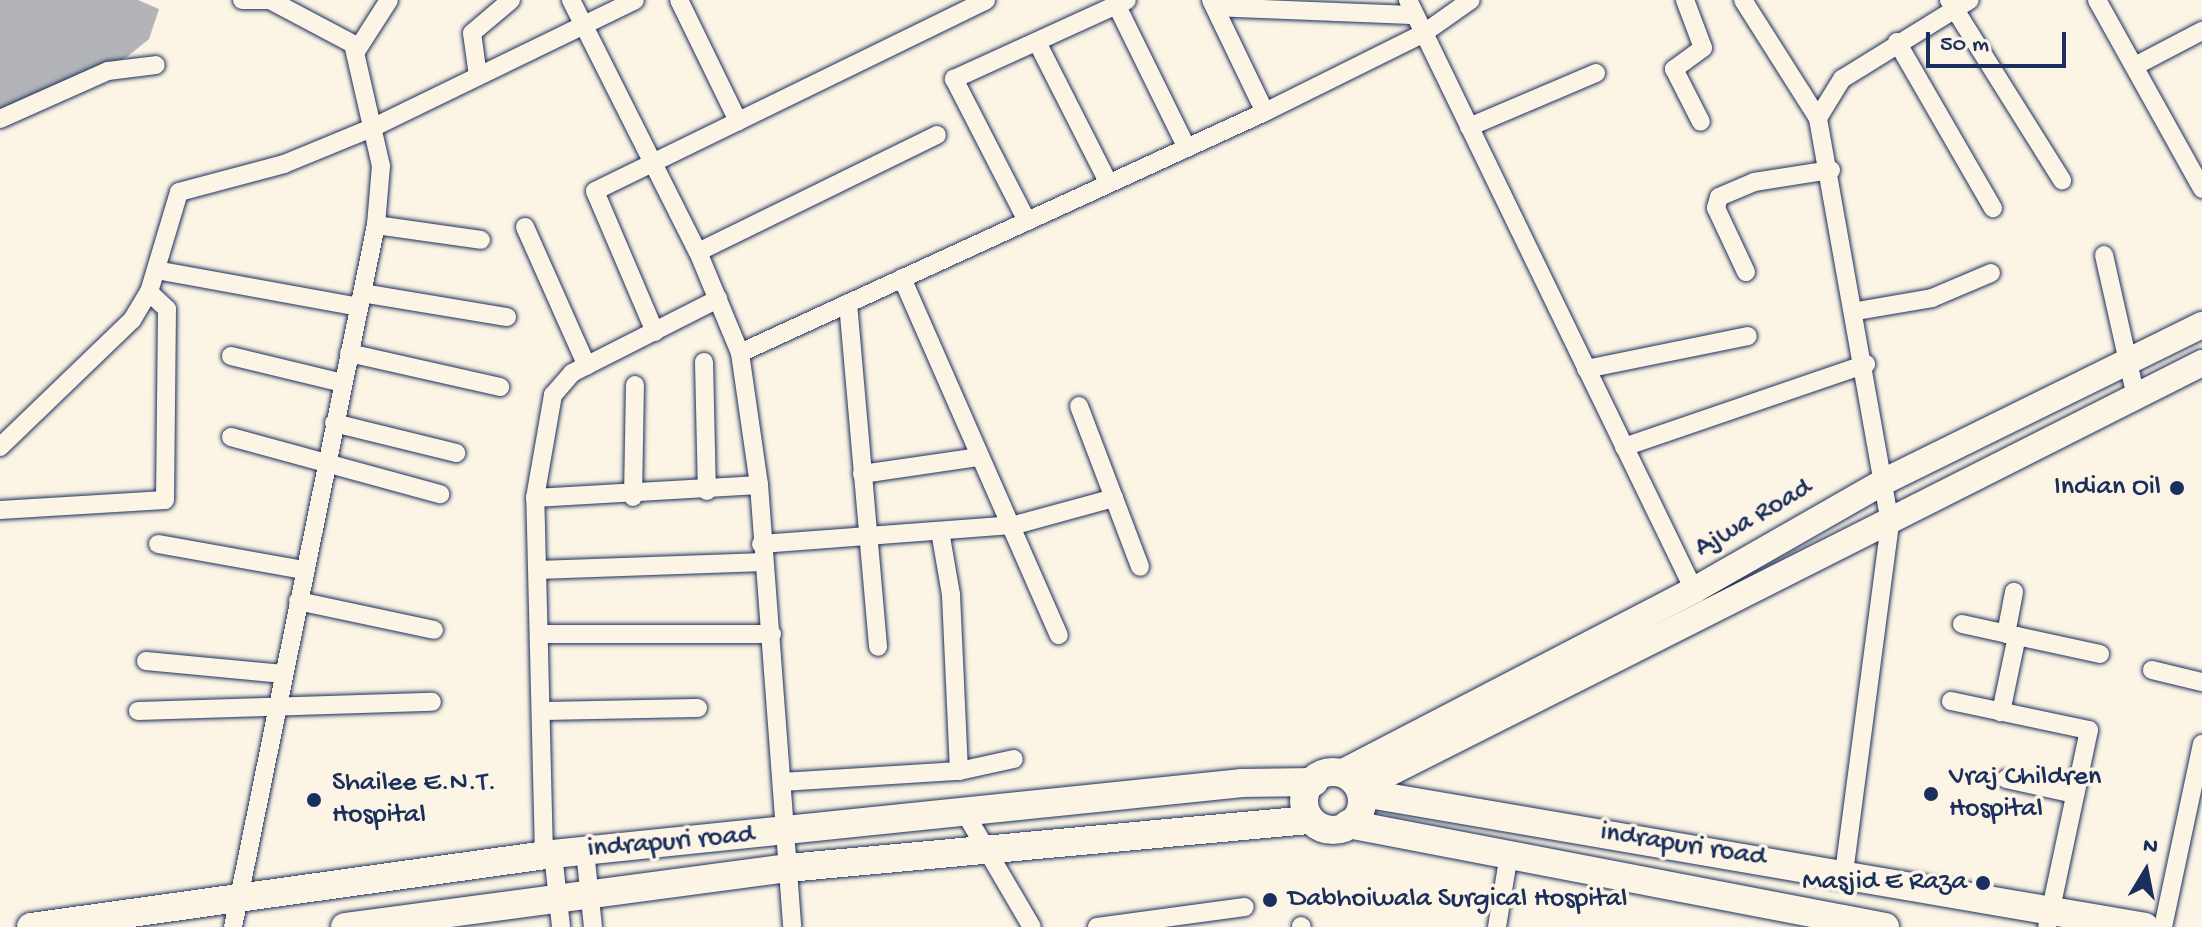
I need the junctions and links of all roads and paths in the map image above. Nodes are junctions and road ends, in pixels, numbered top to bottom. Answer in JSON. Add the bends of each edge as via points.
{"nodes":[{"id":1,"x":242,"y":0,"type":"edge"},
{"id":2,"x":389,"y":0,"type":"edge"},
{"id":3,"x":511,"y":0,"type":"edge"},
{"id":4,"x":571,"y":0,"type":"edge"},
{"id":5,"x":635,"y":0,"type":"edge"},
{"id":6,"x":679,"y":0,"type":"edge"},
{"id":7,"x":986,"y":0,"type":"edge"},
{"id":8,"x":1471,"y":0,"type":"edge"},
{"id":9,"x":1685,"y":0,"type":"edge"},
{"id":10,"x":1743,"y":0,"type":"edge"},
{"id":11,"x":2097,"y":0,"type":"edge"},
{"id":12,"x":1122,"y":3,"type":"edge"},
{"id":13,"x":1958,"y":3,"type":"edge"},
{"id":14,"x":1213,"y":4,"type":"edge"},
{"id":15,"x":1411,"y":8,"type":"edge"},
{"id":16,"x":584,"y":25,"type":"junction"},
{"id":17,"x":2202,"y":31,"type":"edge"},
{"id":18,"x":1424,"y":33,"type":"junction"},
{"id":19,"x":1037,"y":42,"type":"junction"},
{"id":20,"x":1897,"y":42,"type":"junction"},
{"id":21,"x":357,"y":50,"type":"junction"},
{"id":22,"x":156,"y":65,"type":"dead end"},
{"id":23,"x":2135,"y":66,"type":"junction"},
{"id":24,"x":1596,"y":73,"type":"dead end"},
{"id":25,"x":478,"y":76,"type":"junction"},
{"id":26,"x":1265,"y":112,"type":"junction"},
{"id":27,"x":1818,"y":118,"type":"junction"},
{"id":28,"x":0,"y":119,"type":"edge"},
{"id":29,"x":738,"y":121,"type":"junction"},
{"id":30,"x":1701,"y":122,"type":"dead end"},
{"id":31,"x":374,"y":127,"type":"junction"},
{"id":32,"x":1469,"y":127,"type":"junction"},
{"id":33,"x":937,"y":135,"type":"dead end"},
{"id":34,"x":1187,"y":148,"type":"junction"},
{"id":35,"x":652,"y":163,"type":"junction"},
{"id":36,"x":1831,"y":170,"type":"junction"},
{"id":37,"x":2062,"y":180,"type":"dead end"},
{"id":38,"x":1108,"y":182,"type":"junction"},
{"id":39,"x":2202,"y":189,"type":"edge"},
{"id":40,"x":1993,"y":208,"type":"dead end"},
{"id":41,"x":1027,"y":221,"type":"junction"},
{"id":42,"x":376,"y":225,"type":"junction"},
{"id":43,"x":525,"y":227,"type":"dead end"},
{"id":44,"x":481,"y":240,"type":"dead end"},
{"id":45,"x":698,"y":252,"type":"junction"},
{"id":46,"x":2104,"y":255,"type":"dead end"},
{"id":47,"x":156,"y":270,"type":"junction"},
{"id":48,"x":1746,"y":272,"type":"dead end"},
{"id":49,"x":1991,"y":273,"type":"dead end"},
{"id":50,"x":902,"y":278,"type":"junction"},
{"id":51,"x":149,"y":292,"type":"junction"},
{"id":52,"x":718,"y":299,"type":"junction"},
{"id":53,"x":360,"y":300,"type":"junction"},
{"id":54,"x":848,"y":303,"type":"junction"},
{"id":55,"x":1857,"y":311,"type":"junction"},
{"id":56,"x":507,"y":317,"type":"dead end"},
{"id":57,"x":2202,"y":325,"type":"edge"},
{"id":58,"x":655,"y":332,"type":"junction"},
{"id":59,"x":1748,"y":336,"type":"dead end"},
{"id":60,"x":349,"y":353,"type":"junction"},
{"id":61,"x":740,"y":353,"type":"junction"},
{"id":62,"x":231,"y":356,"type":"dead end"},
{"id":63,"x":704,"y":362,"type":"dead end"},
{"id":64,"x":2127,"y":362,"type":"junction"},
{"id":65,"x":2202,"y":363,"type":"edge"},
{"id":66,"x":1866,"y":364,"type":"junction"},
{"id":67,"x":587,"y":366,"type":"junction"},
{"id":68,"x":1586,"y":369,"type":"junction"},
{"id":69,"x":343,"y":383,"type":"junction"},
{"id":70,"x":635,"y":385,"type":"dead end"},
{"id":71,"x":500,"y":387,"type":"dead end"},
{"id":72,"x":2136,"y":397,"type":"junction"},
{"id":73,"x":1079,"y":406,"type":"dead end"},
{"id":74,"x":334,"y":423,"type":"junction"},
{"id":75,"x":231,"y":437,"type":"dead end"},
{"id":76,"x":0,"y":447,"type":"edge"},
{"id":77,"x":1624,"y":447,"type":"junction"},
{"id":78,"x":456,"y":453,"type":"dead end"},
{"id":79,"x":978,"y":457,"type":"junction"},
{"id":80,"x":326,"y":462,"type":"junction"},
{"id":81,"x":862,"y":474,"type":"junction"},
{"id":82,"x":1887,"y":480,"type":"junction"},
{"id":83,"x":759,"y":485,"type":"junction"},
{"id":84,"x":707,"y":491,"type":"junction"},
{"id":85,"x":440,"y":494,"type":"dead end"},
{"id":86,"x":633,"y":497,"type":"junction"},
{"id":87,"x":535,"y":498,"type":"junction"},
{"id":88,"x":1114,"y":498,"type":"junction"},
{"id":89,"x":0,"y":510,"type":"edge"},
{"id":90,"x":1890,"y":523,"type":"junction"},
{"id":91,"x":1015,"y":525,"type":"junction"},
{"id":92,"x":940,"y":531,"type":"junction"},
{"id":93,"x":869,"y":537,"type":"junction"},
{"id":94,"x":158,"y":544,"type":"dead end"},
{"id":95,"x":762,"y":553,"type":"junction"},
{"id":96,"x":1140,"y":567,"type":"dead end"},
{"id":97,"x":304,"y":570,"type":"junction"},
{"id":98,"x":539,"y":570,"type":"junction"},
{"id":99,"x":1694,"y":590,"type":"junction"},
{"id":100,"x":2014,"y":592,"type":"dead end"},
{"id":101,"x":298,"y":601,"type":"junction"},
{"id":102,"x":1962,"y":624,"type":"dead end"},
{"id":103,"x":434,"y":630,"type":"dead end"},
{"id":104,"x":540,"y":634,"type":"junction"},
{"id":105,"x":772,"y":634,"type":"junction"},
{"id":106,"x":1059,"y":635,"type":"dead end"},
{"id":107,"x":2012,"y":635,"type":"junction"},
{"id":108,"x":878,"y":647,"type":"dead end"},
{"id":109,"x":2100,"y":654,"type":"dead end"},
{"id":110,"x":146,"y":661,"type":"dead end"},
{"id":111,"x":2152,"y":670,"type":"dead end"},
{"id":112,"x":283,"y":674,"type":"junction"},
{"id":113,"x":2202,"y":682,"type":"edge"},
{"id":114,"x":1951,"y":701,"type":"dead end"},
{"id":115,"x":432,"y":702,"type":"dead end"},
{"id":116,"x":698,"y":708,"type":"dead end"},
{"id":117,"x":138,"y":711,"type":"dead end"},
{"id":118,"x":276,"y":711,"type":"junction"},
{"id":119,"x":541,"y":711,"type":"junction"},
{"id":120,"x":2001,"y":712,"type":"junction"},
{"id":121,"x":2202,"y":744,"type":"edge"},
{"id":122,"x":1014,"y":759,"type":"dead end"},
{"id":123,"x":959,"y":771,"type":"junction"},
{"id":124,"x":2006,"y":779,"type":"dead end"},
{"id":125,"x":782,"y":782,"type":"junction"},
{"id":126,"x":1314,"y":782,"type":"junction"},
{"id":127,"x":1355,"y":785,"type":"junction"},
{"id":128,"x":2075,"y":794,"type":"junction"},
{"id":129,"x":965,"y":813,"type":"junction"},
{"id":130,"x":1308,"y":820,"type":"junction"},
{"id":131,"x":1348,"y":824,"type":"junction"},
{"id":132,"x":786,"y":832,"type":"junction"},
{"id":133,"x":990,"y":847,"type":"junction"},
{"id":134,"x":585,"y":851,"type":"junction"},
{"id":135,"x":1509,"y":854,"type":"junction"},
{"id":136,"x":548,"y":855,"type":"junction"},
{"id":137,"x":788,"y":868,"type":"junction"},
{"id":138,"x":1844,"y":873,"type":"junction"},
{"id":139,"x":590,"y":893,"type":"junction"},
{"id":140,"x":240,"y":896,"type":"junction"},
{"id":141,"x":558,"y":898,"type":"junction"},
{"id":142,"x":1245,"y":907,"type":"dead end"},
{"id":143,"x":2049,"y":918,"type":"edge"},
{"id":144,"x":31,"y":927,"type":"edge"},
{"id":145,"x":233,"y":927,"type":"edge"},
{"id":146,"x":345,"y":927,"type":"edge"},
{"id":147,"x":561,"y":927,"type":"edge"},
{"id":148,"x":593,"y":927,"type":"edge"},
{"id":149,"x":792,"y":927,"type":"edge"},
{"id":150,"x":1032,"y":927,"type":"edge"},
{"id":151,"x":1097,"y":927,"type":"edge"},
{"id":152,"x":1497,"y":927,"type":"edge"},
{"id":153,"x":1885,"y":927,"type":"edge"},
{"id":154,"x":2145,"y":927,"type":"edge"},
{"id":155,"x":2163,"y":927,"type":"edge"}],
"edges":[{"from":1,"to":21,"type":"street","via":[[270,0]]},
{"from":2,"to":21,"type":"street"},
{"from":3,"to":25,"type":"street","via":[[472,33]]},
{"from":4,"to":16,"type":"street"},
{"from":5,"to":16,"type":"street"},
{"from":6,"to":29,"type":"street"},
{"from":7,"to":29,"type":"street"},
{"from":8,"to":18,"type":"street"},
{"from":9,"to":30,"type":"street","via":[[1703,48],[1674,69]]},
{"from":10,"to":27,"type":"street"},
{"from":11,"to":23,"type":"street"},
{"from":12,"to":19,"type":"street"},
{"from":12,"to":34,"type":"street"},
{"from":13,"to":20,"type":"street"},
{"from":13,"to":37,"type":"street"},
{"from":14,"to":15,"type":"street"},
{"from":14,"to":26,"type":"street"},
{"from":15,"to":18,"type":"street"},
{"from":16,"to":25,"type":"street"},
{"from":16,"to":35,"type":"street"},
{"from":17,"to":23,"type":"street"},
{"from":18,"to":26,"type":"street"},
{"from":18,"to":32,"type":"street"},
{"from":19,"to":38,"type":"street"},
{"from":19,"to":41,"type":"street","via":[[954,79]]},
{"from":20,"to":27,"type":"street","via":[[1842,79]]},
{"from":20,"to":40,"type":"street"},
{"from":21,"to":31,"type":"street"},
{"from":22,"to":28,"type":"street","via":[[108,71]]},
{"from":23,"to":39,"type":"street"},
{"from":24,"to":32,"type":"street"},
{"from":25,"to":31,"type":"street"},
{"from":26,"to":34,"type":"street"},
{"from":27,"to":36,"type":"street"},
{"from":29,"to":35,"type":"street"},
{"from":31,"to":42,"type":"street","via":[[381,166]]},
{"from":31,"to":47,"type":"street","via":[[284,164],[179,192]]},
{"from":32,"to":68,"type":"street"},
{"from":33,"to":45,"type":"street"},
{"from":34,"to":38,"type":"street"},
{"from":35,"to":45,"type":"street"},
{"from":35,"to":58,"type":"street","via":[[600,187],[594,198]]},
{"from":36,"to":48,"type":"street","via":[[1754,182],[1719,197],[1716,208]]},
{"from":36,"to":55,"type":"street"},
{"from":38,"to":41,"type":"street"},
{"from":41,"to":50,"type":"street"},
{"from":42,"to":44,"type":"street"},
{"from":42,"to":53,"type":"street"},
{"from":43,"to":67,"type":"street"},
{"from":45,"to":52,"type":"street"},
{"from":46,"to":64,"type":"street"},
{"from":47,"to":51,"type":"street"},
{"from":47,"to":53,"type":"street"},
{"from":49,"to":55,"type":"street","via":[[1932,298]]},
{"from":50,"to":54,"type":"street"},
{"from":50,"to":79,"type":"street"},
{"from":51,"to":76,"type":"street","via":[[106,349]]},
{"from":51,"to":89,"type":"street","via":[[167,309],[165,500]]},
{"from":52,"to":58,"type":"street"},
{"from":52,"to":61,"type":"street"},
{"from":53,"to":56,"type":"street"},
{"from":53,"to":60,"type":"street"},
{"from":54,"to":61,"type":"street"},
{"from":54,"to":81,"type":"street"},
{"from":55,"to":66,"type":"street"},
{"from":57,"to":64,"type":"main road","name":"Ajwa Road"},
{"from":58,"to":67,"type":"street"},
{"from":59,"to":68,"type":"street"},
{"from":60,"to":69,"type":"street"},
{"from":60,"to":71,"type":"street"},
{"from":61,"to":83,"type":"street"},
{"from":62,"to":69,"type":"street"},
{"from":63,"to":84,"type":"street"},
{"from":64,"to":72,"type":"street"},
{"from":64,"to":82,"type":"main road","name":"Ajwa Road"},
{"from":65,"to":72,"type":"main road"},
{"from":66,"to":77,"type":"street"},
{"from":66,"to":82,"type":"street"},
{"from":67,"to":87,"type":"street","via":[[558,383],[553,395]]},
{"from":68,"to":77,"type":"street"},
{"from":69,"to":74,"type":"street"},
{"from":70,"to":86,"type":"street"},
{"from":72,"to":90,"type":"main road"},
{"from":73,"to":88,"type":"street"},
{"from":74,"to":78,"type":"street"},
{"from":74,"to":80,"type":"street"},
{"from":75,"to":80,"type":"street"},
{"from":77,"to":99,"type":"street"},
{"from":79,"to":81,"type":"street"},
{"from":79,"to":91,"type":"street"},
{"from":80,"to":85,"type":"street"},
{"from":80,"to":97,"type":"street"},
{"from":81,"to":93,"type":"street"},
{"from":82,"to":90,"type":"street"},
{"from":82,"to":99,"type":"main road","name":"Ajwa Road"},
{"from":83,"to":84,"type":"street"},
{"from":83,"to":95,"type":"street"},
{"from":84,"to":86,"type":"street"},
{"from":86,"to":87,"type":"street"},
{"from":87,"to":98,"type":"street"},
{"from":88,"to":91,"type":"street"},
{"from":88,"to":96,"type":"street"},
{"from":90,"to":127,"type":"main road"},
{"from":90,"to":138,"type":"street"},
{"from":91,"to":92,"type":"street"},
{"from":91,"to":106,"type":"street"},
{"from":92,"to":93,"type":"street"},
{"from":92,"to":123,"type":"street","via":[[951,595]]},
{"from":93,"to":95,"type":"street"},
{"from":93,"to":108,"type":"street"},
{"from":94,"to":97,"type":"street"},
{"from":95,"to":98,"type":"street"},
{"from":95,"to":105,"type":"street"},
{"from":97,"to":101,"type":"street"},
{"from":98,"to":104,"type":"street"},
{"from":99,"to":127,"type":"main road","name":"Ajwa Road"},
{"from":100,"to":107,"type":"street"},
{"from":101,"to":103,"type":"street"},
{"from":101,"to":112,"type":"street"},
{"from":102,"to":107,"type":"street"},
{"from":104,"to":105,"type":"street"},
{"from":104,"to":119,"type":"street"},
{"from":105,"to":125,"type":"street"},
{"from":107,"to":109,"type":"street"},
{"from":107,"to":120,"type":"street"},
{"from":110,"to":112,"type":"street"},
{"from":111,"to":113,"type":"street"},
{"from":112,"to":118,"type":"street"},
{"from":114,"to":120,"type":"street"},
{"from":115,"to":118,"type":"street"},
{"from":116,"to":119,"type":"street"},
{"from":117,"to":118,"type":"street"},
{"from":118,"to":140,"type":"street"},
{"from":119,"to":136,"type":"street"},
{"from":120,"to":128,"type":"street","via":[[2089,730]]},
{"from":121,"to":155,"type":"street"},
{"from":122,"to":123,"type":"street"},
{"from":123,"to":125,"type":"street"},
{"from":124,"to":128,"type":"street"},
{"from":125,"to":132,"type":"street"},
{"from":126,"to":127,"type":"main road"},
{"from":126,"to":129,"type":"main road","name":"indrapuri road","via":[[1242,783]]},
{"from":126,"to":130,"type":"main road","via":[[1304,794]]},
{"from":127,"to":131,"type":"main road"},
{"from":127,"to":138,"type":"main road","name":"indrapuri road"},
{"from":128,"to":143,"type":"street"},
{"from":129,"to":132,"type":"main road","name":"indrapuri road"},
{"from":129,"to":133,"type":"street"},
{"from":130,"to":131,"type":"main road","via":[[1326,828]]},
{"from":130,"to":133,"type":"main road","name":"indrapuri road"},
{"from":131,"to":135,"type":"main road","name":"indrapuri road"},
{"from":132,"to":134,"type":"main road","name":"indrapuri road"},
{"from":132,"to":137,"type":"street"},
{"from":133,"to":137,"type":"main road","name":"indrapuri road"},
{"from":133,"to":150,"type":"street"},
{"from":134,"to":136,"type":"main road","name":"indrapuri road"},
{"from":134,"to":139,"type":"street"},
{"from":135,"to":152,"type":"street"},
{"from":135,"to":153,"type":"main road","name":"indrapuri road"},
{"from":136,"to":140,"type":"main road","name":"indrapuri road"},
{"from":136,"to":141,"type":"street"},
{"from":137,"to":139,"type":"main road","name":"indrapuri road"},
{"from":137,"to":149,"type":"street"},
{"from":138,"to":143,"type":"main road","name":"indrapuri road"},
{"from":139,"to":141,"type":"main road","name":"indrapuri road"},
{"from":139,"to":148,"type":"street"},
{"from":140,"to":144,"type":"main road","name":"indrapuri road"},
{"from":140,"to":145,"type":"street"},
{"from":141,"to":146,"type":"main road","name":"indrapuri road"},
{"from":141,"to":147,"type":"street"},
{"from":142,"to":151,"type":"street"},
{"from":143,"to":154,"type":"main road","name":"indrapuri road"}]}
